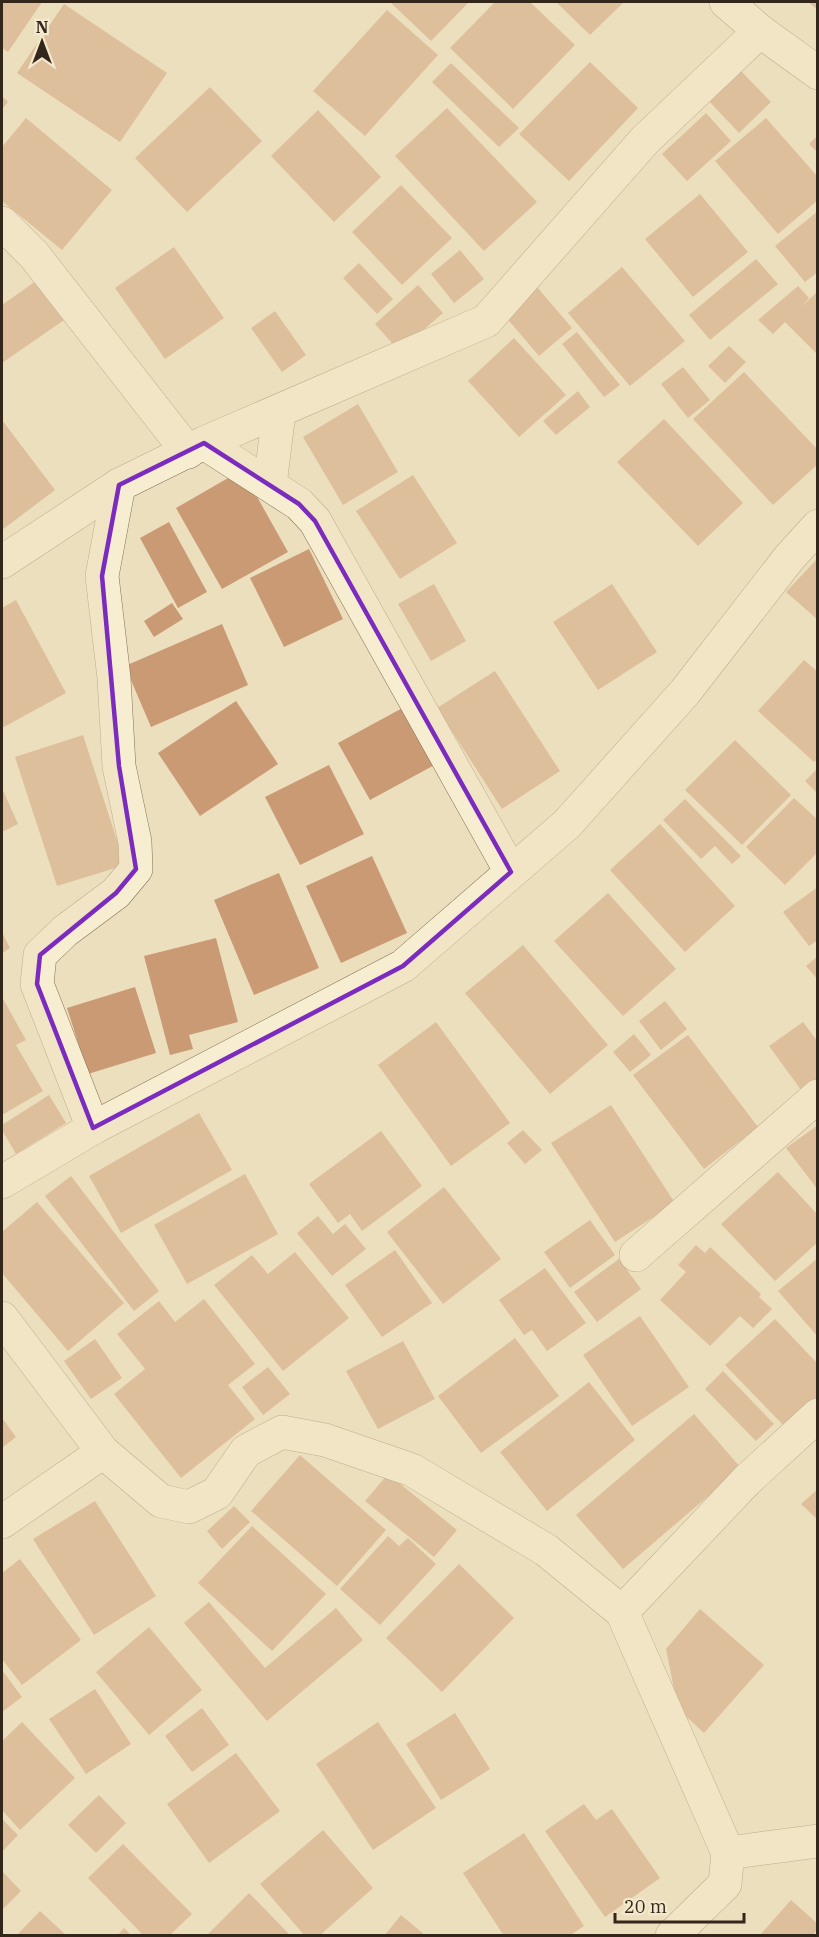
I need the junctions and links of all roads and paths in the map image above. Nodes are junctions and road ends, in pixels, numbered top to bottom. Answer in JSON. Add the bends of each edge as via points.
{"nodes":[{"id":1,"x":726,"y":2,"type":"edge"},
{"id":2,"x":760,"y":31,"type":"junction"},
{"id":3,"x":818,"y":73,"type":"edge"},
{"id":4,"x":2,"y":223,"type":"edge"},
{"id":5,"x":279,"y":411,"type":"junction"},
{"id":6,"x":196,"y":447,"type":"junction"},
{"id":7,"x":118,"y":485,"type":"junction"},
{"id":8,"x":270,"y":485,"type":"junction"},
{"id":9,"x":818,"y":526,"type":"edge"},
{"id":10,"x":2,"y":562,"type":"edge"},
{"id":11,"x":511,"y":873,"type":"junction"},
{"id":12,"x":818,"y":1096,"type":"edge"},
{"id":13,"x":93,"y":1128,"type":"junction"},
{"id":14,"x":2,"y":1182,"type":"edge"},
{"id":15,"x":636,"y":1255,"type":"dead end"},
{"id":16,"x":2,"y":1318,"type":"edge"},
{"id":17,"x":818,"y":1415,"type":"edge"},
{"id":18,"x":103,"y":1452,"type":"junction"},
{"id":19,"x":2,"y":1522,"type":"edge"},
{"id":20,"x":622,"y":1612,"type":"junction"},
{"id":21,"x":818,"y":1841,"type":"edge"},
{"id":22,"x":728,"y":1853,"type":"junction"},
{"id":23,"x":672,"y":1935,"type":"edge"}],
"edges":[{"from":1,"to":2,"type":"street"},
{"from":2,"to":3,"type":"street"},
{"from":2,"to":5,"type":"street","via":[[645,140],[486,321]]},
{"from":4,"to":6,"type":"street","via":[[34,255]]},
{"from":5,"to":6,"type":"street"},
{"from":5,"to":8,"type":"street"},
{"from":6,"to":7,"type":"street"},
{"from":6,"to":8,"type":"street"},
{"from":7,"to":10,"type":"street"},
{"from":7,"to":13,"type":"street","via":[[102,576],[114,678],[118,766],[135,842],[136,869],[116,893],[40,955],[37,984]]},
{"from":8,"to":11,"type":"street","via":[[299,504],[315,521]]},
{"from":9,"to":11,"type":"street","via":[[678,701],[567,824]]},
{"from":11,"to":13,"type":"street","via":[[403,966]]},
{"from":12,"to":15,"type":"street"},
{"from":13,"to":14,"type":"street"},
{"from":16,"to":18,"type":"street"},
{"from":17,"to":20,"type":"street","via":[[747,1480]]},
{"from":18,"to":19,"type":"street"},
{"from":18,"to":20,"type":"street","via":[[161,1500],[189,1507],[217,1493],[246,1451],[282,1432],[325,1440],[412,1470],[440,1486],[546,1550]]},
{"from":20,"to":22,"type":"street"},
{"from":21,"to":22,"type":"street"},
{"from":22,"to":23,"type":"street","via":[[725,1884]]}]}
